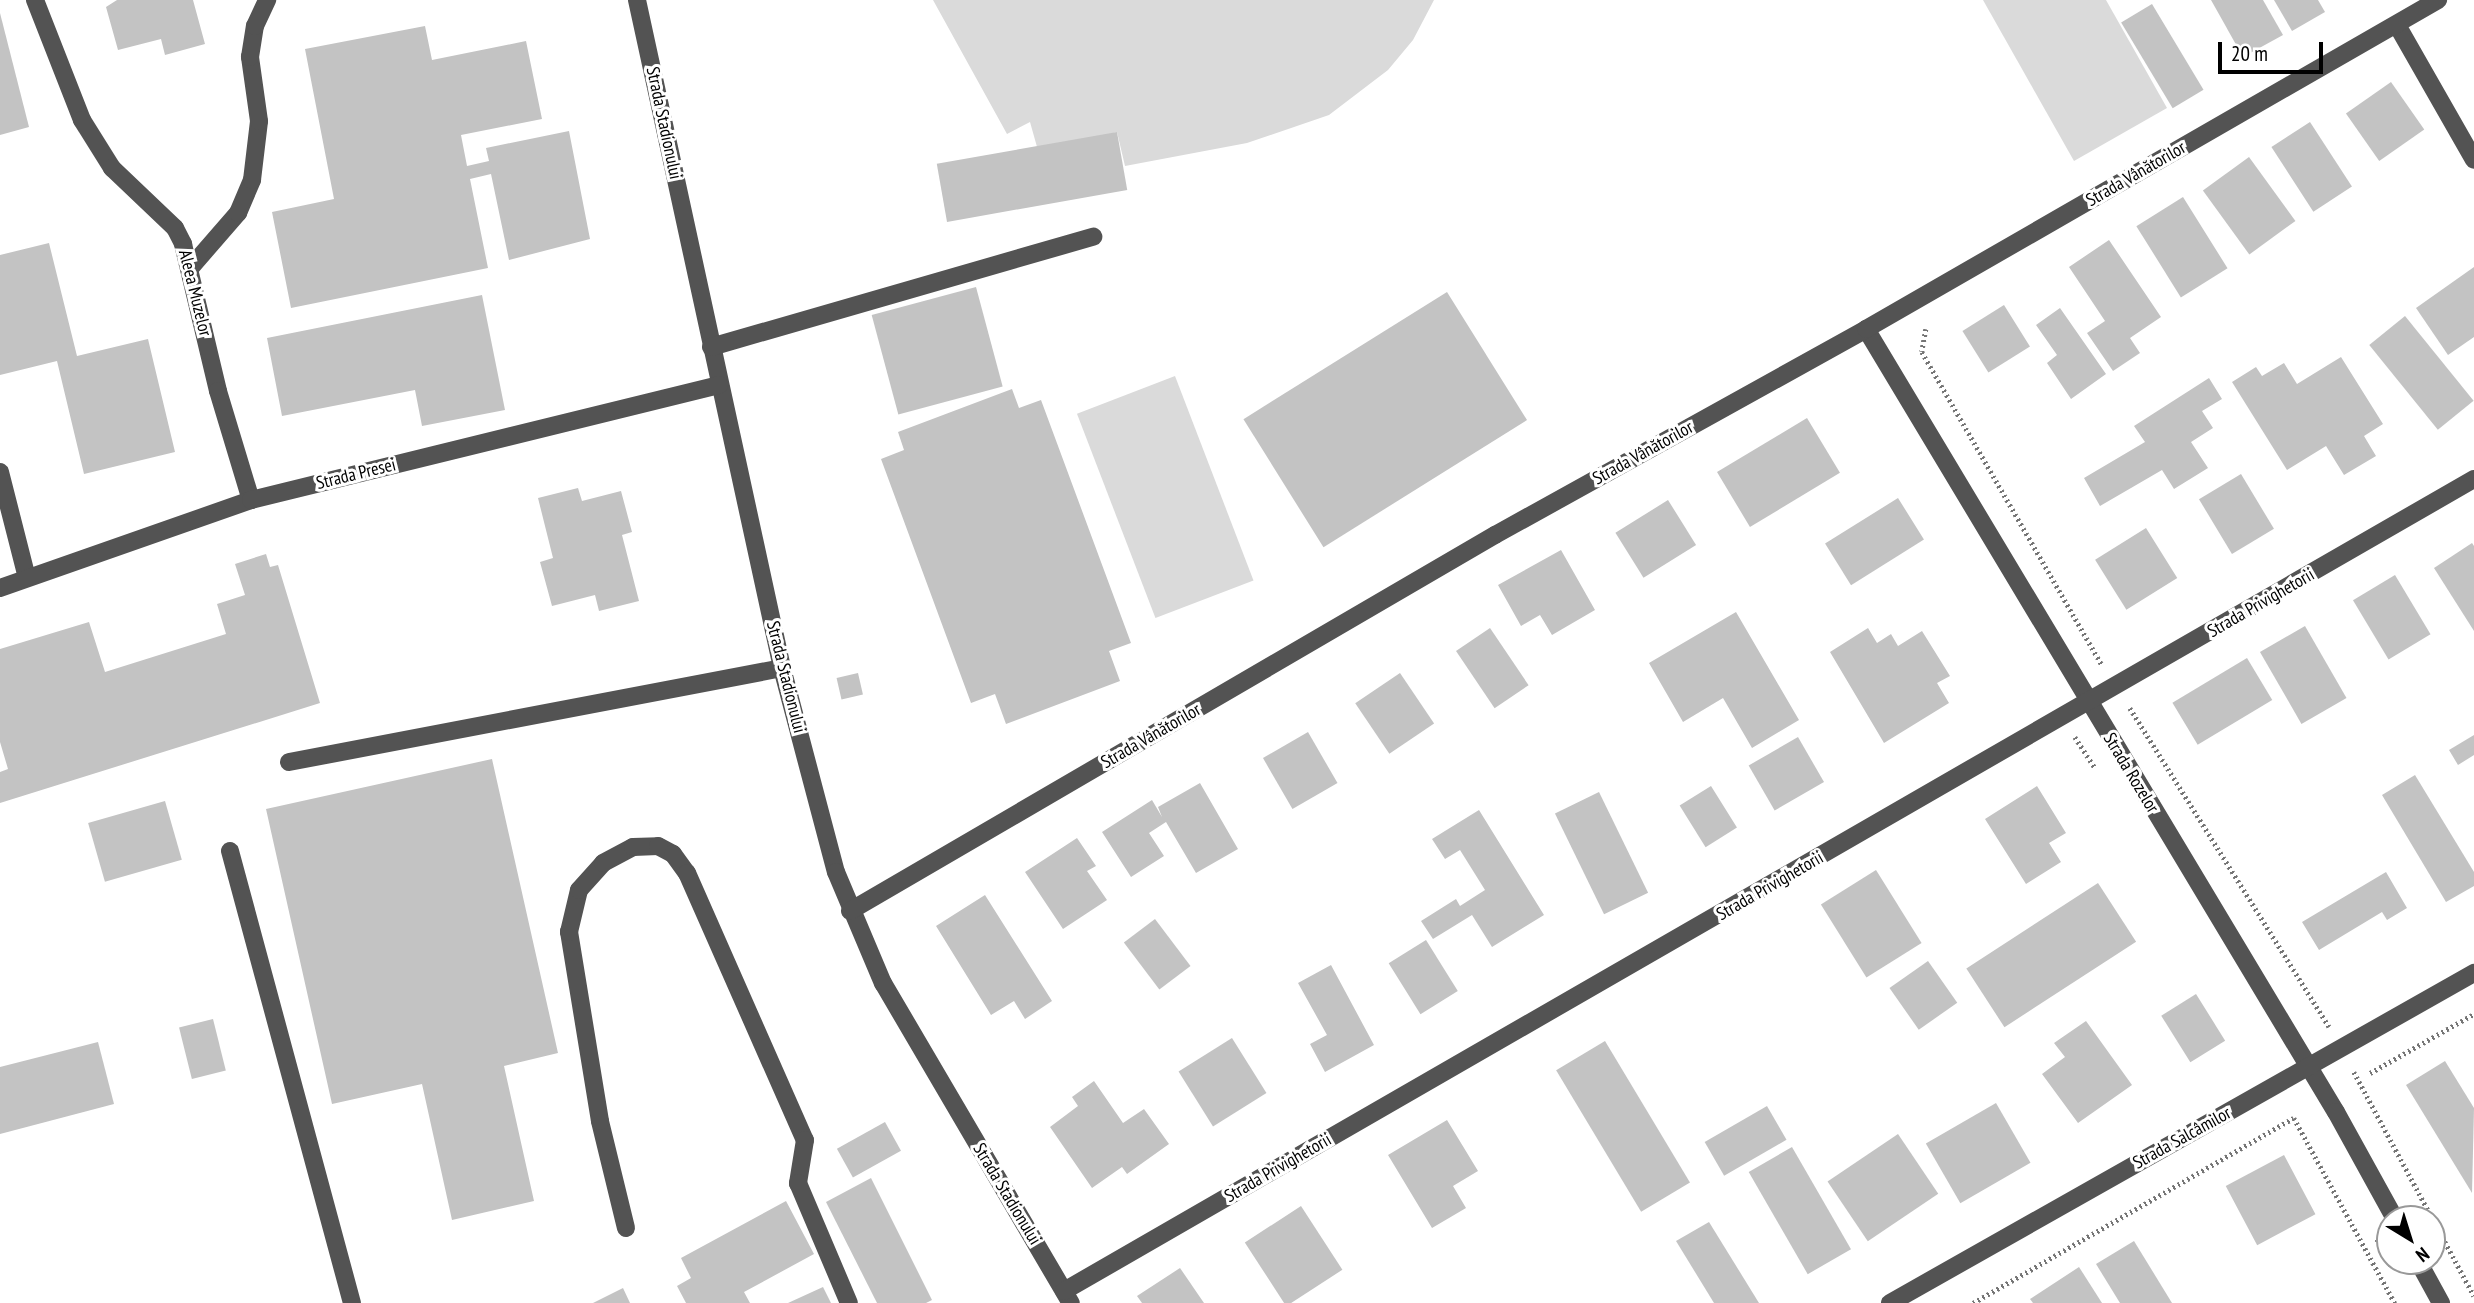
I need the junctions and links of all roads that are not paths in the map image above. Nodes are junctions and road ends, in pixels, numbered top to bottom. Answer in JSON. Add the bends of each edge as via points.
{"nodes":[{"id":1,"x":35,"y":0,"type":"edge"},
{"id":2,"x":267,"y":0,"type":"edge"},
{"id":3,"x":637,"y":0,"type":"edge"},
{"id":4,"x":2438,"y":0,"type":"edge"},
{"id":5,"x":2397,"y":25,"type":"junction"},
{"id":6,"x":2474,"y":160,"type":"edge"},
{"id":7,"x":1093,"y":237,"type":"dead end"},
{"id":8,"x":191,"y":267,"type":"junction"},
{"id":9,"x":1866,"y":328,"type":"junction"},
{"id":10,"x":711,"y":347,"type":"junction"},
{"id":11,"x":719,"y":385,"type":"junction"},
{"id":12,"x":0,"y":472,"type":"edge"},
{"id":13,"x":2474,"y":479,"type":"edge"},
{"id":14,"x":251,"y":500,"type":"junction"},
{"id":15,"x":27,"y":578,"type":"junction"},
{"id":16,"x":0,"y":588,"type":"edge"},
{"id":17,"x":782,"y":668,"type":"junction"},
{"id":18,"x":2088,"y":703,"type":"junction"},
{"id":19,"x":289,"y":762,"type":"dead end"},
{"id":20,"x":230,"y":851,"type":"dead end"},
{"id":21,"x":850,"y":911,"type":"junction"},
{"id":22,"x":2474,"y":972,"type":"edge"},
{"id":23,"x":2308,"y":1065,"type":"junction"},
{"id":24,"x":2387,"y":1205,"type":"edge"},
{"id":25,"x":626,"y":1228,"type":"dead end"},
{"id":26,"x":2426,"y":1275,"type":"edge"},
{"id":27,"x":1067,"y":1297,"type":"edge"},
{"id":28,"x":352,"y":1303,"type":"edge"},
{"id":29,"x":849,"y":1303,"type":"edge"},
{"id":30,"x":1890,"y":1303,"type":"edge"},
{"id":31,"x":2441,"y":1303,"type":"edge"}],
"edges":[{"from":1,"to":8,"type":"street","name":"Aleea Muzelor","via":[[82,120],[113,168],[175,228]]},
{"from":2,"to":8,"type":"street","via":[[255,26],[250,57],[259,121],[252,180],[238,213]]},
{"from":3,"to":10,"type":"street","name":"Strada Stadionului"},
{"from":4,"to":5,"type":"street","name":"Strada Vânătorilor"},
{"from":5,"to":6,"type":"street"},
{"from":5,"to":9,"type":"street","name":"Strada Vânătorilor"},
{"from":7,"to":10,"type":"street"},
{"from":8,"to":14,"type":"street","name":"Aleea Muzelor","via":[[218,391]]},
{"from":9,"to":18,"type":"street","name":"Strada Rozelor"},
{"from":9,"to":21,"type":"street","name":"Strada Vânătorilor","via":[[1507,528]]},
{"from":10,"to":11,"type":"street","name":"Strada Stadionului"},
{"from":11,"to":14,"type":"street","name":"Strada Presei"},
{"from":11,"to":17,"type":"street","name":"Strada Stadionului"},
{"from":12,"to":15,"type":"street"},
{"from":13,"to":18,"type":"street","name":"Strada Privighetorii"},
{"from":14,"to":15,"type":"street","name":"Strada Presei"},
{"from":15,"to":16,"type":"street","name":"Strada Presei"},
{"from":17,"to":19,"type":"street"},
{"from":17,"to":21,"type":"street","name":"Strada Stadionului"},
{"from":18,"to":23,"type":"street","name":"Strada Rozelor"},
{"from":18,"to":27,"type":"street","name":"Strada Privighetorii"},
{"from":20,"to":28,"type":"street"},
{"from":21,"to":27,"type":"street","name":"Strada Stadionului","via":[[883,984]]},
{"from":22,"to":23,"type":"street","name":"Strada Salcâmilor"},
{"from":23,"to":24,"type":"street","name":"Strada Rozelor"},
{"from":23,"to":30,"type":"street","name":"Strada Salcâmilor"},
{"from":25,"to":29,"type":"street","via":[[600,1121],[569,932],[579,890],[603,863],[633,847],[658,846],[673,853],[687,873],[805,1140],[797,1183]]},
{"from":26,"to":31,"type":"street"}]}
